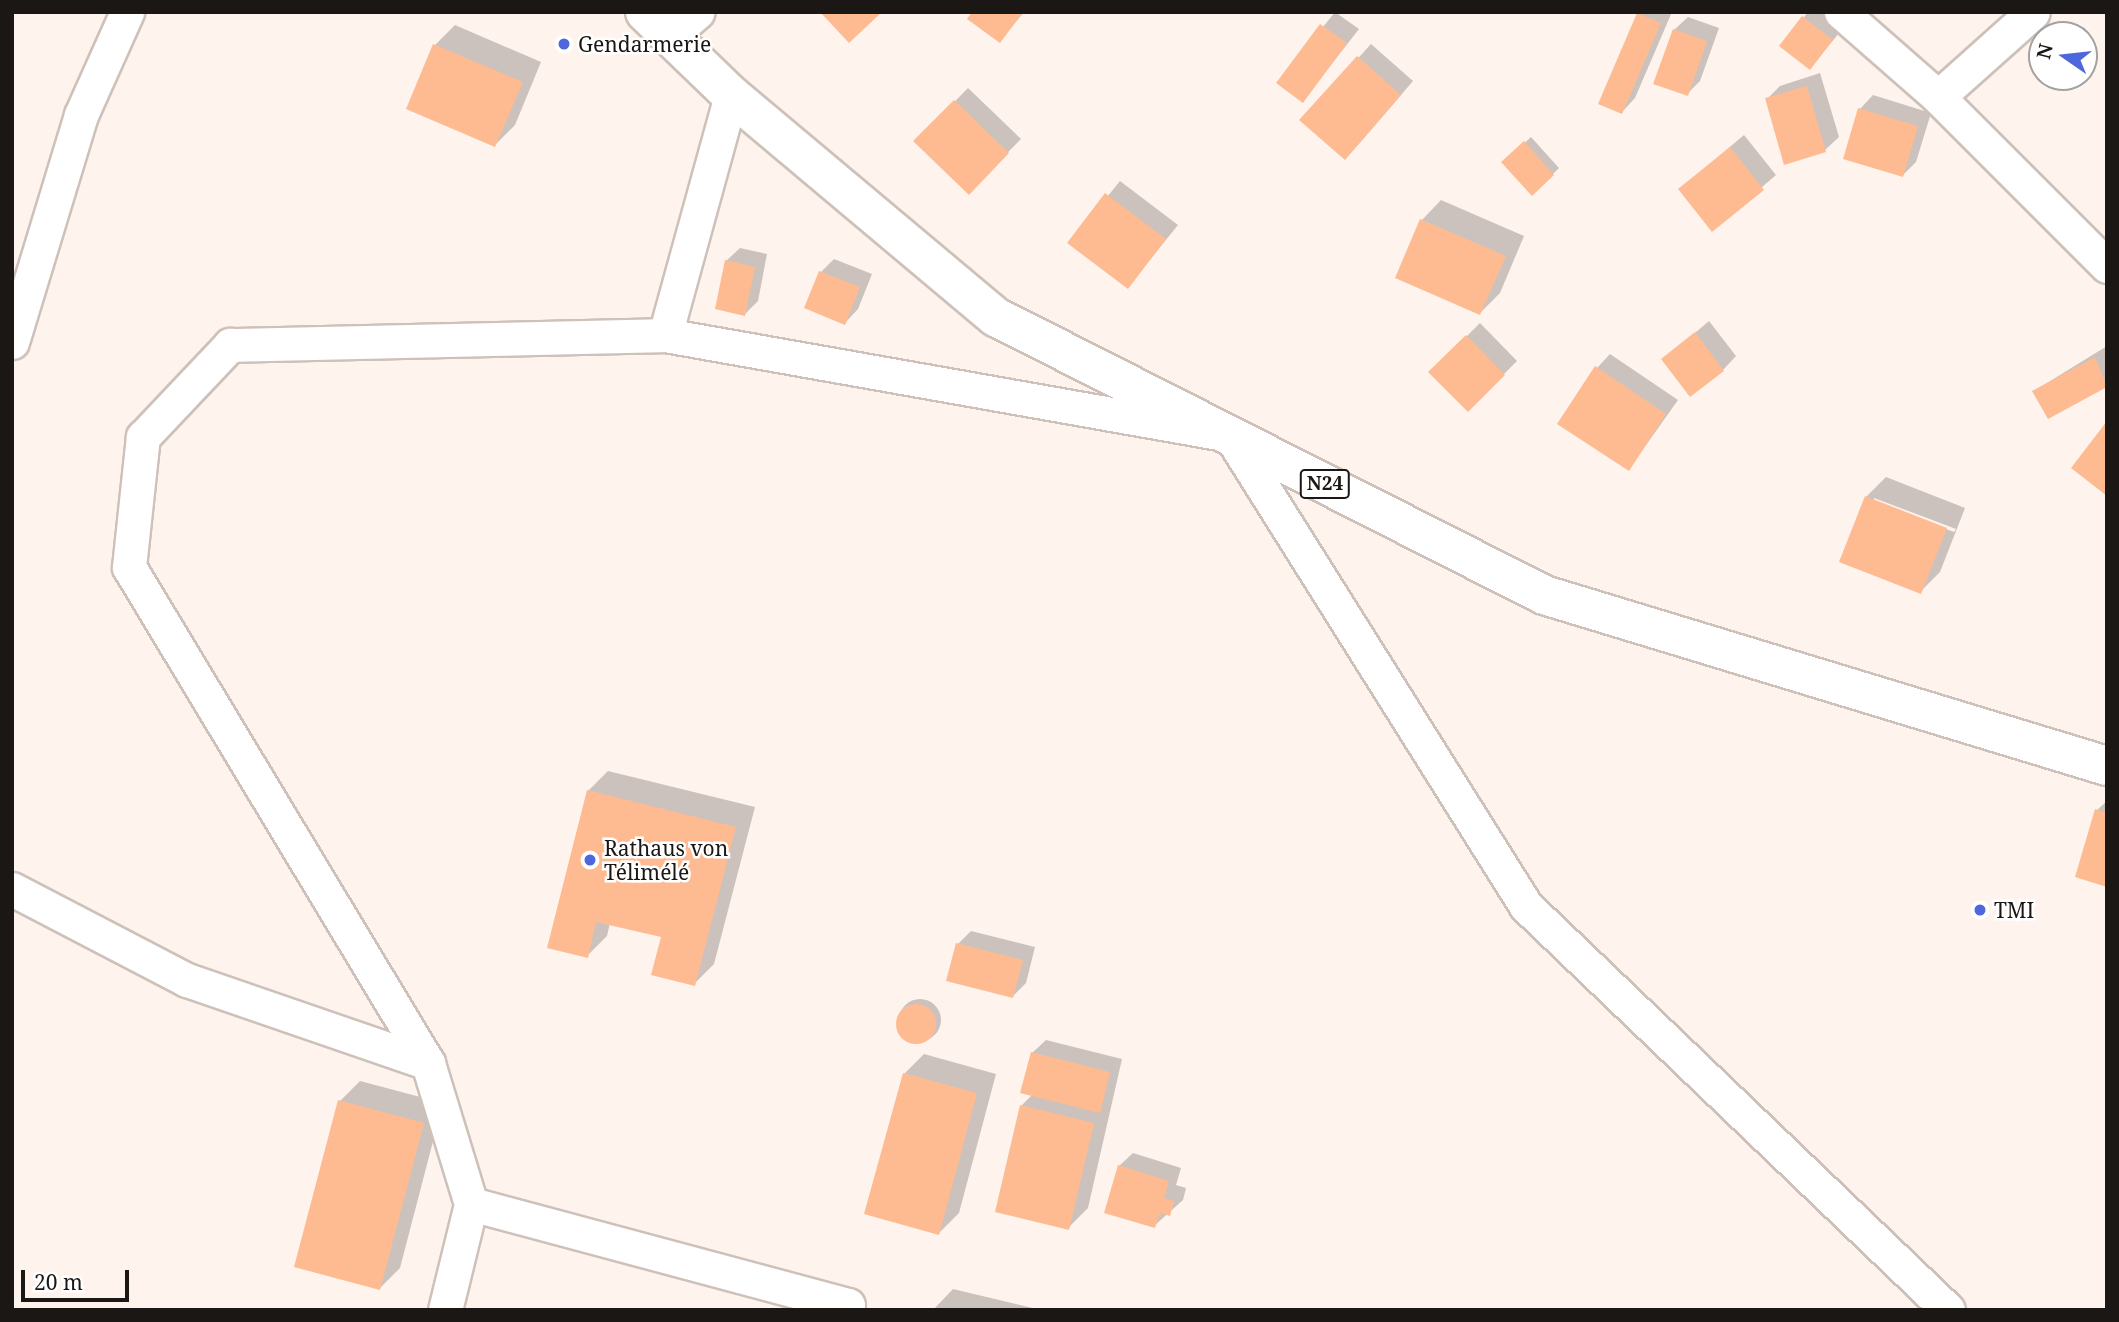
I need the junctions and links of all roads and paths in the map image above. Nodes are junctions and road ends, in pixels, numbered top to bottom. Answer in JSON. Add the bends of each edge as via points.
{"nodes":[{"id":1,"x":127,"y":12,"type":"edge"},
{"id":2,"x":1841,"y":12,"type":"edge"},
{"id":3,"x":2033,"y":12,"type":"edge"},
{"id":4,"x":671,"y":20,"type":"edge"},
{"id":5,"x":731,"y":94,"type":"junction"},
{"id":6,"x":1938,"y":97,"type":"junction"},
{"id":7,"x":2107,"y":266,"type":"edge"},
{"id":8,"x":665,"y":335,"type":"junction"},
{"id":9,"x":12,"y":342,"type":"edge"},
{"id":10,"x":1230,"y":435,"type":"junction"},
{"id":11,"x":2107,"y":766,"type":"edge"},
{"id":12,"x":12,"y":889,"type":"edge"},
{"id":13,"x":428,"y":1063,"type":"junction"},
{"id":14,"x":471,"y":1204,"type":"junction"},
{"id":15,"x":445,"y":1310,"type":"edge"},
{"id":16,"x":847,"y":1310,"type":"edge"},
{"id":17,"x":1948,"y":1310,"type":"edge"}],
"edges":[{"from":1,"to":9,"type":"street","via":[[81,115]]},
{"from":2,"to":6,"type":"street"},
{"from":3,"to":6,"type":"street"},
{"from":4,"to":5,"type":"main road","number":"N24"},
{"from":5,"to":8,"type":"street"},
{"from":5,"to":10,"type":"main road","number":"N24","via":[[996,317]]},
{"from":6,"to":7,"type":"street"},
{"from":8,"to":10,"type":"street"},
{"from":8,"to":13,"type":"street","via":[[230,345],[143,437],[129,567]]},
{"from":10,"to":11,"type":"main road","number":"N24","via":[[1544,595]]},
{"from":10,"to":17,"type":"street","via":[[1525,906]]},
{"from":12,"to":13,"type":"street","via":[[187,980]]},
{"from":13,"to":14,"type":"street"},
{"from":14,"to":15,"type":"street"},
{"from":14,"to":16,"type":"street","via":[[848,1305]]}]}
